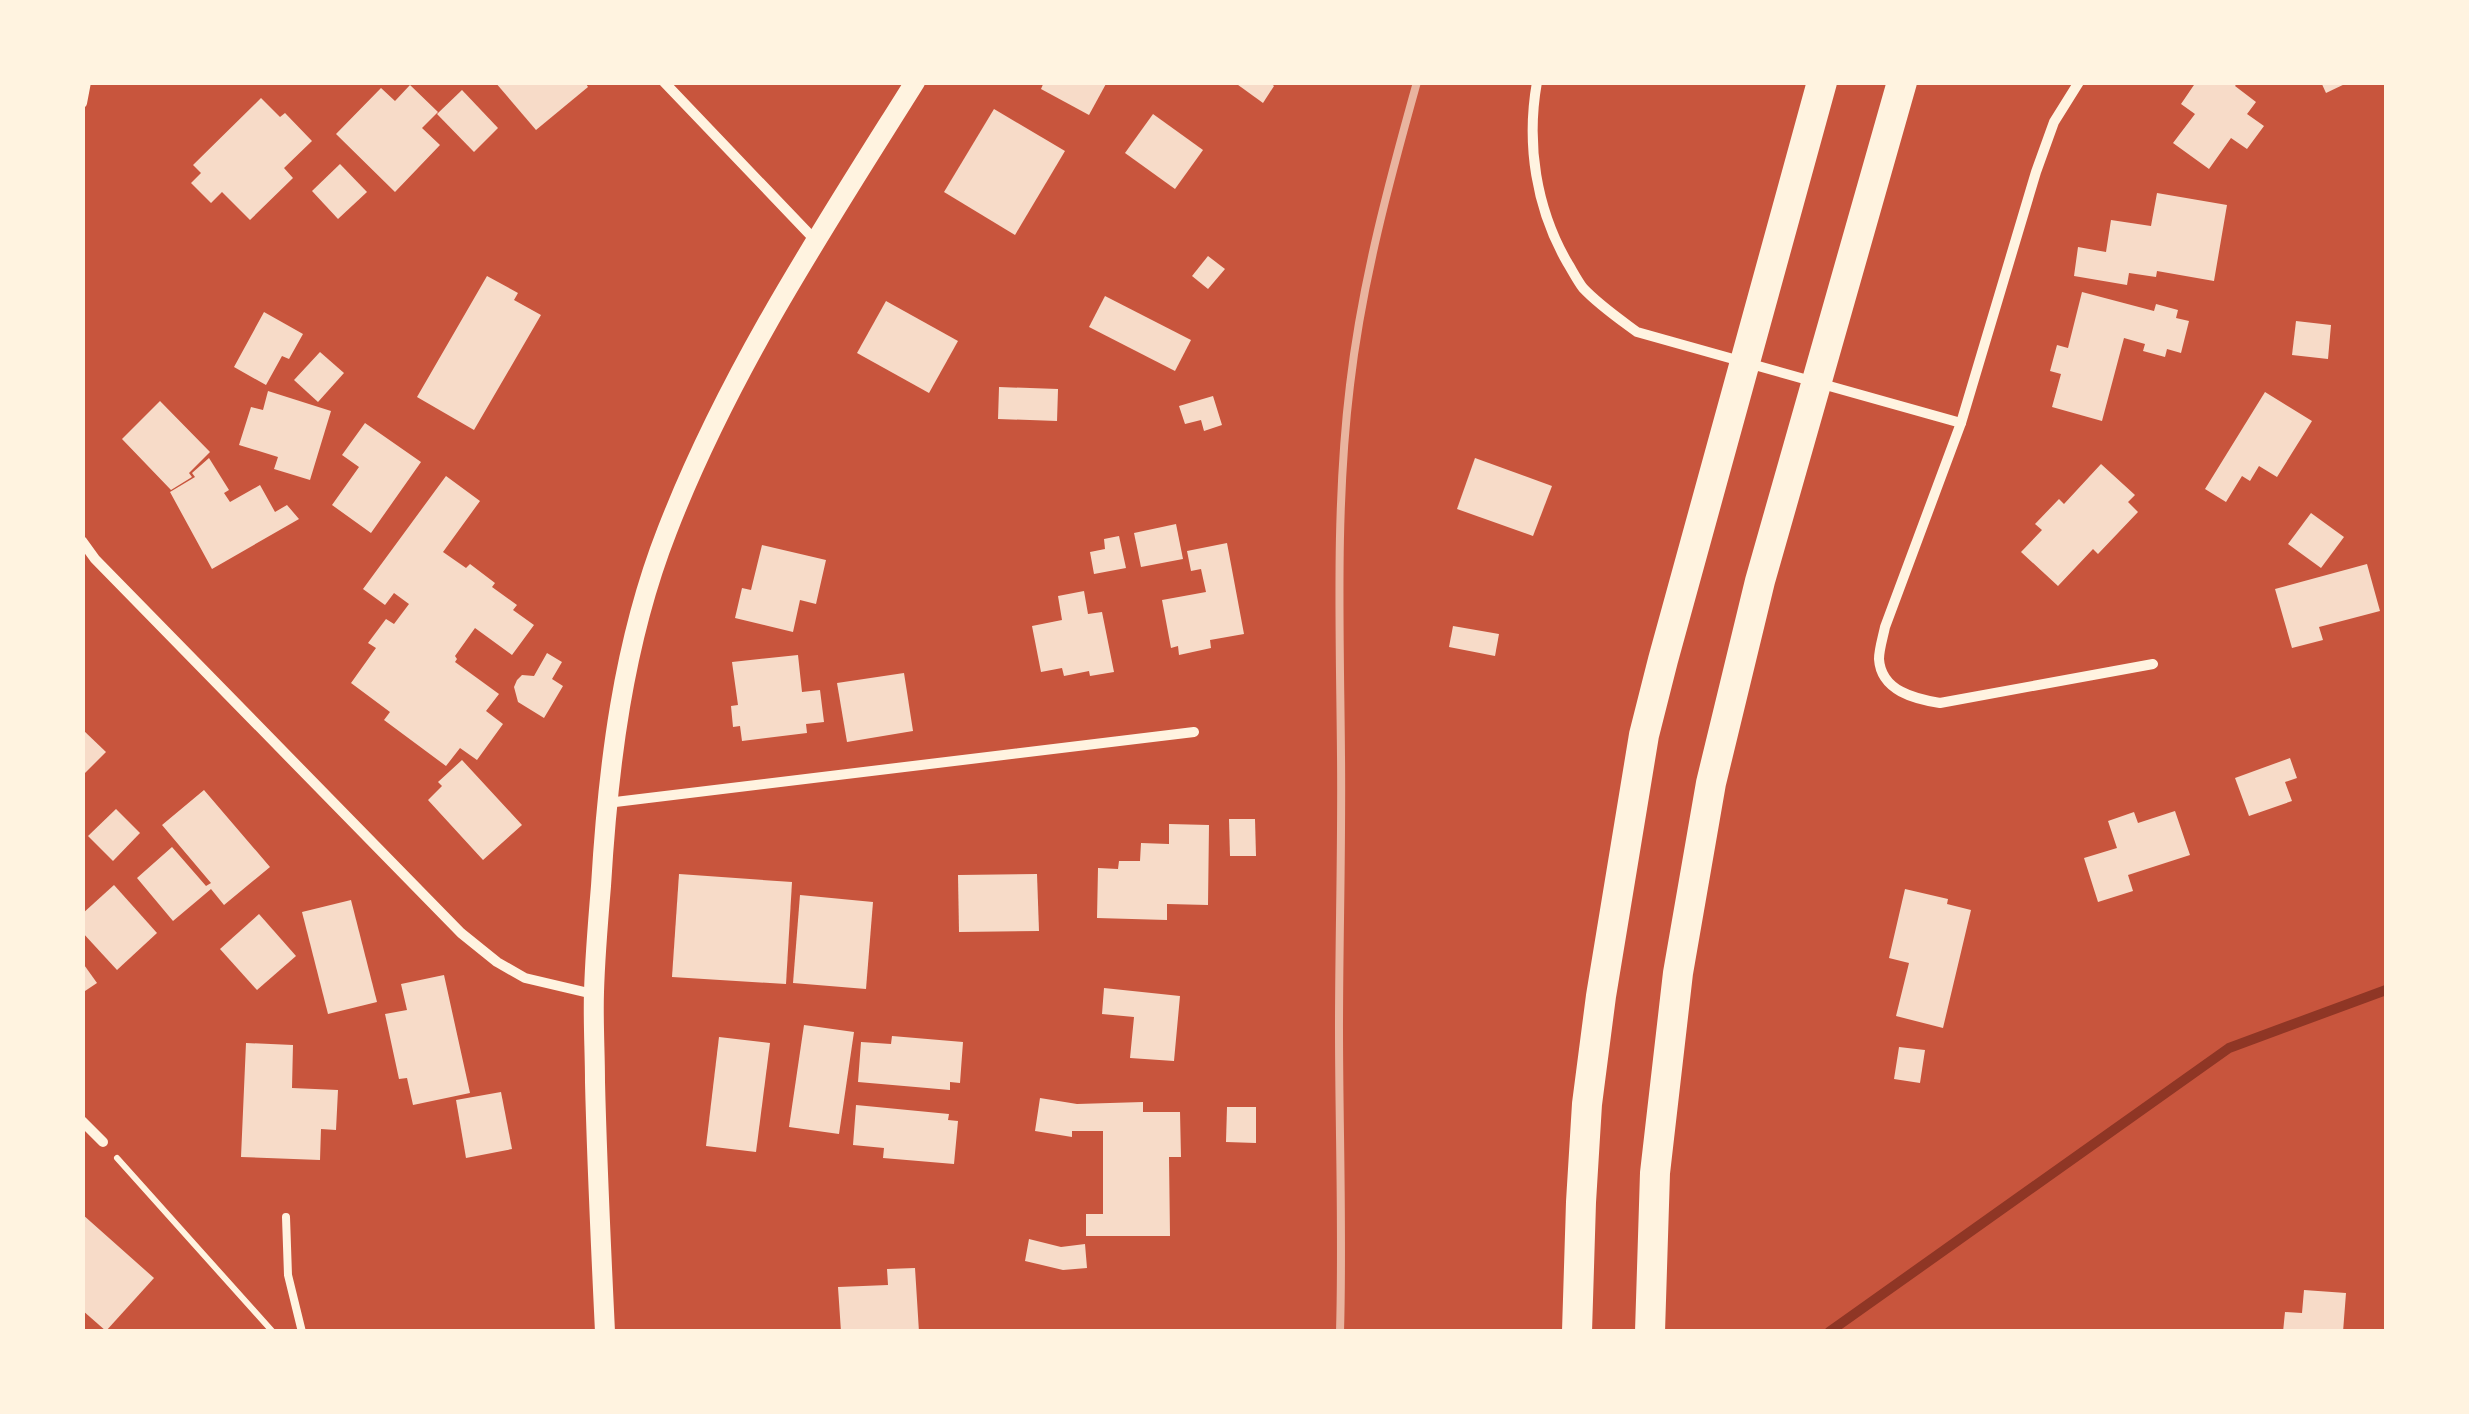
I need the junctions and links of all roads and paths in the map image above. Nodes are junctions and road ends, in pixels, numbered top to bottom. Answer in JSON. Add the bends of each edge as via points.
{"nodes":[{"id":1,"x":86,"y":82,"type":"edge"},
{"id":2,"x":664,"y":82,"type":"edge"},
{"id":3,"x":915,"y":82,"type":"edge"},
{"id":4,"x":1536,"y":82,"type":"edge"},
{"id":5,"x":1822,"y":82,"type":"edge"},
{"id":6,"x":1902,"y":82,"type":"edge"},
{"id":7,"x":2079,"y":82,"type":"edge"},
{"id":8,"x":82,"y":103,"type":"edge"},
{"id":9,"x":816,"y":241,"type":"junction"},
{"id":10,"x":1961,"y":423,"type":"junction"},
{"id":11,"x":82,"y":541,"type":"edge"},
{"id":12,"x":2154,"y":664,"type":"dead end"},
{"id":13,"x":1194,"y":732,"type":"dead end"},
{"id":14,"x":606,"y":803,"type":"junction"},
{"id":15,"x":594,"y":994,"type":"junction"},
{"id":16,"x":82,"y":1121,"type":"edge"},
{"id":17,"x":103,"y":1142,"type":"joint"},
{"id":18,"x":286,"y":1217,"type":"dead end"},
{"id":19,"x":1579,"y":1258,"type":"junction"},
{"id":20,"x":274,"y":1332,"type":"edge"},
{"id":21,"x":302,"y":1332,"type":"edge"},
{"id":22,"x":605,"y":1332,"type":"edge"},
{"id":23,"x":1564,"y":1332,"type":"edge"},
{"id":24,"x":1577,"y":1332,"type":"edge"},
{"id":25,"x":1650,"y":1332,"type":"edge"}],
"edges":[{"from":1,"to":8,"type":"street"},
{"from":2,"to":9,"type":"street"},
{"from":3,"to":9,"type":"main road"},
{"from":4,"to":10,"type":"street","via":[[1532,154],[1541,201],[1580,284],[1605,309],[1637,332]]},
{"from":5,"to":19,"type":"highway","via":[[1644,735],[1587,1104]]},
{"from":6,"to":25,"type":"highway","via":[[1760,581],[1710,783],[1657,1155]]},
{"from":7,"to":10,"type":"street","via":[[2054,122],[2036,172]]},
{"from":9,"to":14,"type":"main road","via":[[736,379],[665,535],[638,624]]},
{"from":10,"to":12,"type":"street","via":[[1885,627],[1879,661],[1890,684],[1910,698],[1940,703]]},
{"from":11,"to":15,"type":"street","via":[[462,933],[525,978]]},
{"from":13,"to":14,"type":"street"},
{"from":14,"to":15,"type":"main road"},
{"from":15,"to":22,"type":"main road"},
{"from":16,"to":17,"type":"street"},
{"from":17,"to":20,"type":"path"},
{"from":18,"to":21,"type":"lane","via":[[288,1275]]},
{"from":19,"to":23,"type":"highway"},
{"from":19,"to":24,"type":"highway"}]}
